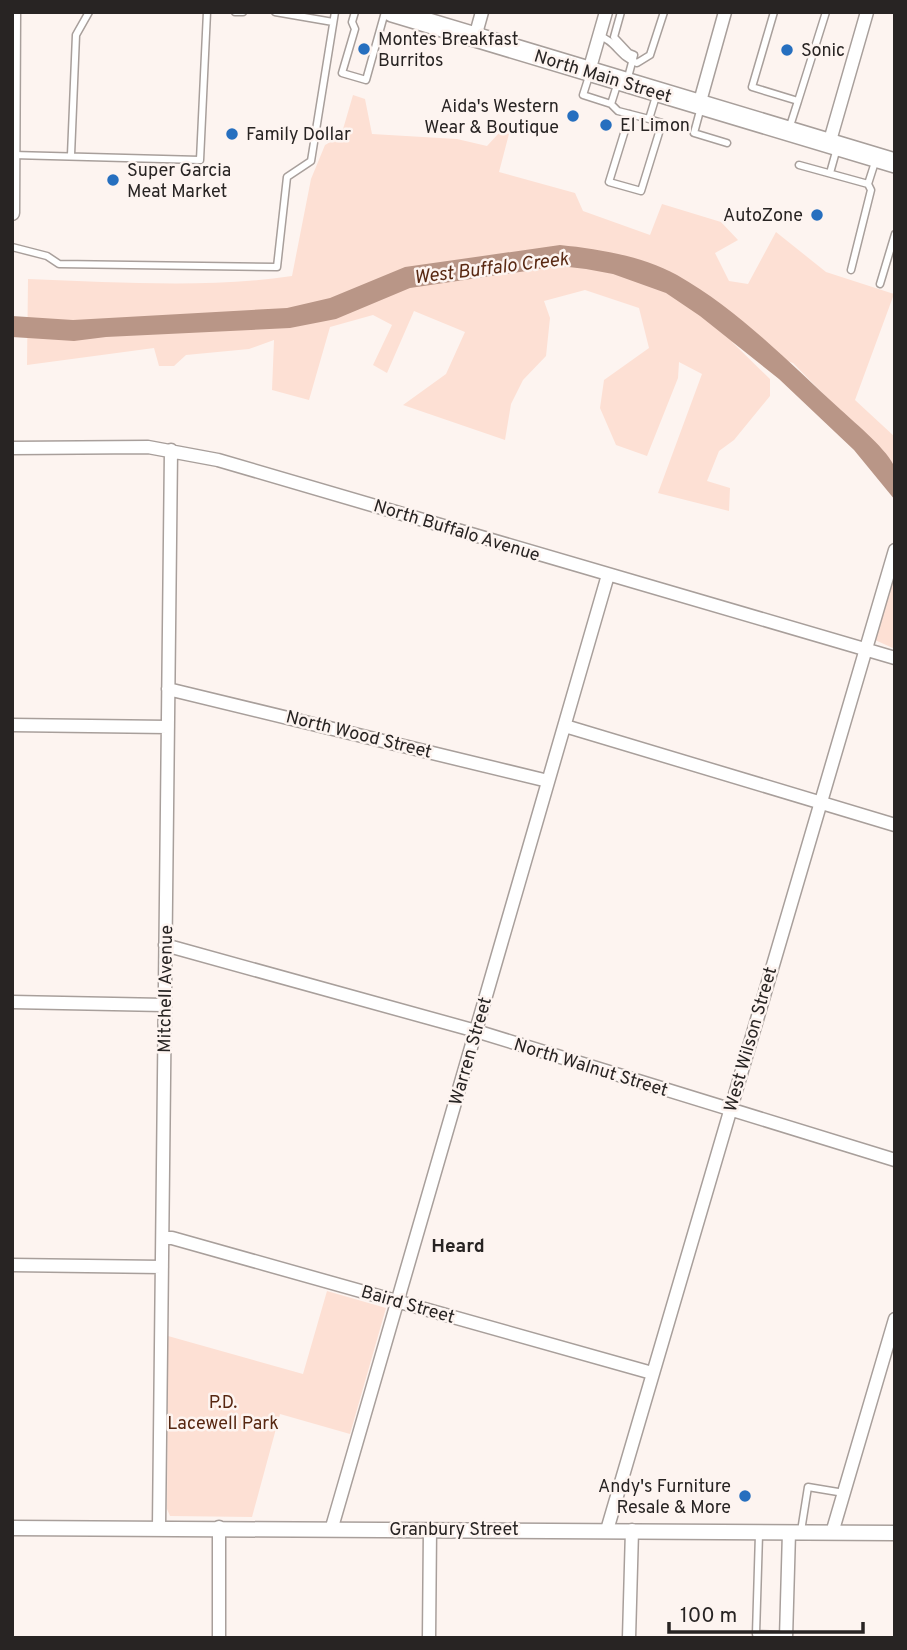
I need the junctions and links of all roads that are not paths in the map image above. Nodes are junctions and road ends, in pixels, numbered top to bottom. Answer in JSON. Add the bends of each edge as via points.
{"nodes":[{"id":1,"x":13,"y":12,"type":"edge"},
{"id":2,"x":83,"y":12,"type":"edge"},
{"id":3,"x":207,"y":12,"type":"edge"},
{"id":4,"x":235,"y":12,"type":"edge"},
{"id":5,"x":243,"y":12,"type":"edge"},
{"id":6,"x":275,"y":12,"type":"edge"},
{"id":7,"x":335,"y":12,"type":"edge"},
{"id":8,"x":355,"y":12,"type":"edge"},
{"id":9,"x":386,"y":12,"type":"edge"},
{"id":10,"x":482,"y":12,"type":"edge"},
{"id":11,"x":606,"y":12,"type":"edge"},
{"id":12,"x":621,"y":12,"type":"edge"},
{"id":13,"x":664,"y":12,"type":"edge"},
{"id":14,"x":725,"y":12,"type":"edge"},
{"id":15,"x":774,"y":12,"type":"edge"},
{"id":16,"x":826,"y":12,"type":"edge"},
{"id":17,"x":89,"y":13,"type":"edge"},
{"id":18,"x":865,"y":13,"type":"edge"},
{"id":19,"x":402,"y":14,"type":"edge"},
{"id":20,"x":333,"y":22,"type":"junction"},
{"id":21,"x":599,"y":36,"type":"junction"},
{"id":22,"x":13,"y":37,"type":"edge"},
{"id":23,"x":475,"y":37,"type":"junction"},
{"id":24,"x":632,"y":62,"type":"junction"},
{"id":25,"x":13,"y":70,"type":"edge"},
{"id":26,"x":589,"y":71,"type":"junction"},
{"id":27,"x":623,"y":81,"type":"junction"},
{"id":28,"x":658,"y":92,"type":"junction"},
{"id":29,"x":798,"y":101,"type":"junction"},
{"id":30,"x":611,"y":104,"type":"junction"},
{"id":31,"x":700,"y":105,"type":"junction"},
{"id":32,"x":630,"y":114,"type":"junction"},
{"id":33,"x":649,"y":119,"type":"junction"},
{"id":34,"x":789,"y":132,"type":"junction"},
{"id":35,"x":727,"y":143,"type":"dead end"},
{"id":36,"x":834,"y":145,"type":"junction"},
{"id":37,"x":13,"y":155,"type":"edge"},
{"id":38,"x":71,"y":155,"type":"junction"},
{"id":39,"x":886,"y":161,"type":"edge"},
{"id":40,"x":799,"y":165,"type":"dead end"},
{"id":41,"x":830,"y":173,"type":"junction"},
{"id":42,"x":868,"y":184,"type":"junction"},
{"id":43,"x":13,"y":201,"type":"edge"},
{"id":44,"x":12,"y":213,"type":"edge"},
{"id":45,"x":895,"y":234,"type":"edge"},
{"id":46,"x":12,"y":247,"type":"edge"},
{"id":47,"x":851,"y":270,"type":"dead end"},
{"id":48,"x":880,"y":284,"type":"dead end"},
{"id":49,"x":12,"y":447,"type":"edge"},
{"id":50,"x":171,"y":450,"type":"junction"},
{"id":51,"x":895,"y":550,"type":"edge"},
{"id":52,"x":608,"y":575,"type":"junction"},
{"id":53,"x":865,"y":649,"type":"junction"},
{"id":54,"x":895,"y":658,"type":"edge"},
{"id":55,"x":168,"y":689,"type":"junction"},
{"id":56,"x":12,"y":724,"type":"edge"},
{"id":57,"x":565,"y":726,"type":"junction"},
{"id":58,"x":168,"y":727,"type":"junction"},
{"id":59,"x":548,"y":782,"type":"junction"},
{"id":60,"x":819,"y":801,"type":"junction"},
{"id":61,"x":895,"y":825,"type":"edge"},
{"id":62,"x":165,"y":945,"type":"junction"},
{"id":63,"x":12,"y":1002,"type":"edge"},
{"id":64,"x":164,"y":1005,"type":"junction"},
{"id":65,"x":476,"y":1031,"type":"junction"},
{"id":66,"x":729,"y":1109,"type":"junction"},
{"id":67,"x":895,"y":1160,"type":"edge"},
{"id":68,"x":163,"y":1238,"type":"junction"},
{"id":69,"x":12,"y":1265,"type":"edge"},
{"id":70,"x":162,"y":1266,"type":"junction"},
{"id":71,"x":397,"y":1301,"type":"junction"},
{"id":72,"x":895,"y":1319,"type":"edge"},
{"id":73,"x":652,"y":1373,"type":"junction"},
{"id":74,"x":844,"y":1493,"type":"junction"},
{"id":75,"x":159,"y":1527,"type":"junction"},
{"id":76,"x":332,"y":1527,"type":"junction"},
{"id":77,"x":12,"y":1528,"type":"edge"},
{"id":78,"x":219,"y":1528,"type":"junction"},
{"id":79,"x":430,"y":1529,"type":"junction"},
{"id":80,"x":607,"y":1530,"type":"junction"},
{"id":81,"x":632,"y":1530,"type":"junction"},
{"id":82,"x":759,"y":1532,"type":"junction"},
{"id":83,"x":795,"y":1532,"type":"junction"},
{"id":84,"x":832,"y":1533,"type":"junction"},
{"id":85,"x":895,"y":1533,"type":"edge"},
{"id":86,"x":756,"y":1636,"type":"edge"},
{"id":87,"x":786,"y":1637,"type":"edge"},
{"id":88,"x":219,"y":1638,"type":"edge"},
{"id":89,"x":429,"y":1638,"type":"edge"},
{"id":90,"x":629,"y":1638,"type":"edge"}],
"edges":[{"from":1,"to":22,"type":"street"},
{"from":2,"to":17,"type":"lane"},
{"from":3,"to":38,"type":"lane","via":[[200,160]]},
{"from":4,"to":5,"type":"lane"},
{"from":6,"to":20,"type":"lane"},
{"from":7,"to":20,"type":"lane"},
{"from":8,"to":9,"type":"lane","via":[[355,29],[342,73],[366,80]]},
{"from":10,"to":23,"type":"street"},
{"from":11,"to":21,"type":"street"},
{"from":12,"to":24,"type":"lane","via":[[614,37],[634,55]]},
{"from":13,"to":24,"type":"lane","via":[[650,55]]},
{"from":14,"to":31,"type":"street"},
{"from":15,"to":29,"type":"lane","via":[[752,87]]},
{"from":16,"to":29,"type":"lane"},
{"from":17,"to":38,"type":"lane","via":[[76,35]]},
{"from":18,"to":36,"type":"street"},
{"from":19,"to":23,"type":"main road","name":"North Main Street"},
{"from":20,"to":46,"type":"lane","via":[[311,161],[287,177],[277,267],[59,264]]},
{"from":21,"to":24,"type":"lane"},
{"from":21,"to":26,"type":"street"},
{"from":22,"to":25,"type":"street"},
{"from":23,"to":26,"type":"main road","name":"North Main Street"},
{"from":24,"to":27,"type":"lane"},
{"from":25,"to":37,"type":"street"},
{"from":26,"to":27,"type":"main road","name":"North Main Street"},
{"from":26,"to":30,"type":"lane","via":[[583,95]]},
{"from":27,"to":28,"type":"main road","name":"North Main Street"},
{"from":27,"to":30,"type":"lane"},
{"from":28,"to":31,"type":"main road","name":"North Main Street"},
{"from":28,"to":33,"type":"lane"},
{"from":29,"to":34,"type":"lane"},
{"from":30,"to":32,"type":"lane"},
{"from":31,"to":34,"type":"main road","name":"North Main Street"},
{"from":31,"to":35,"type":"lane","via":[[694,133]]},
{"from":32,"to":33,"type":"lane"},
{"from":32,"to":33,"type":"lane","via":[[609,181],[642,191],[662,123]]},
{"from":34,"to":36,"type":"main road","name":"North Main Street"},
{"from":36,"to":39,"type":"main road","name":"North Main Street"},
{"from":36,"to":41,"type":"lane"},
{"from":37,"to":38,"type":"lane"},
{"from":37,"to":43,"type":"street"},
{"from":39,"to":42,"type":"lane"},
{"from":40,"to":41,"type":"lane"},
{"from":41,"to":42,"type":"lane"},
{"from":42,"to":47,"type":"lane","via":[[872,190]]},
{"from":43,"to":44,"type":"street"},
{"from":45,"to":48,"type":"lane"},
{"from":49,"to":50,"type":"street","name":"North Buffalo Avenue"},
{"from":50,"to":52,"type":"street","name":"North Buffalo Avenue"},
{"from":50,"to":55,"type":"street","name":"Mitchell Avenue"},
{"from":51,"to":53,"type":"street","name":"West Wilson Street"},
{"from":52,"to":53,"type":"street","name":"North Buffalo Avenue"},
{"from":52,"to":57,"type":"street","name":"Warren Street"},
{"from":53,"to":54,"type":"street","name":"North Buffalo Avenue"},
{"from":53,"to":60,"type":"street","name":"West Wilson Street"},
{"from":55,"to":58,"type":"street","name":"Mitchell Avenue"},
{"from":55,"to":59,"type":"street","name":"North Wood Street"},
{"from":56,"to":58,"type":"street"},
{"from":57,"to":59,"type":"street","name":"Warren Street"},
{"from":57,"to":60,"type":"street"},
{"from":58,"to":62,"type":"street","name":"Mitchell Avenue"},
{"from":59,"to":65,"type":"street","name":"Warren Street"},
{"from":60,"to":61,"type":"street"},
{"from":60,"to":66,"type":"street","name":"West Wilson Street"},
{"from":62,"to":64,"type":"street","name":"Mitchell Avenue"},
{"from":62,"to":65,"type":"street","name":"North Walnut Street"},
{"from":63,"to":64,"type":"street"},
{"from":64,"to":68,"type":"street","name":"Mitchell Avenue"},
{"from":65,"to":66,"type":"street","name":"North Walnut Street"},
{"from":65,"to":71,"type":"street","name":"Warren Street"},
{"from":66,"to":67,"type":"street","name":"North Walnut Street"},
{"from":66,"to":73,"type":"street","name":"West Wilson Street"},
{"from":68,"to":70,"type":"street","name":"Mitchell Avenue"},
{"from":68,"to":71,"type":"street","name":"Baird Street"},
{"from":69,"to":70,"type":"street"},
{"from":70,"to":75,"type":"street","name":"Mitchell Avenue"},
{"from":71,"to":73,"type":"street","name":"Baird Street"},
{"from":71,"to":76,"type":"street","name":"Warren Street"},
{"from":72,"to":74,"type":"street"},
{"from":73,"to":80,"type":"street","name":"West Wilson Street"},
{"from":74,"to":83,"type":"lane","via":[[808,1487]]},
{"from":74,"to":84,"type":"street"},
{"from":75,"to":77,"type":"street","name":"Granbury Street"},
{"from":75,"to":78,"type":"street","name":"Granbury Street"},
{"from":76,"to":78,"type":"street","name":"Granbury Street"},
{"from":76,"to":79,"type":"street","name":"Granbury Street"},
{"from":78,"to":88,"type":"street"},
{"from":79,"to":80,"type":"street","name":"Granbury Street"},
{"from":79,"to":89,"type":"street"},
{"from":80,"to":81,"type":"street","name":"Granbury Street"},
{"from":81,"to":82,"type":"street","name":"Granbury Street"},
{"from":81,"to":90,"type":"street"},
{"from":82,"to":83,"type":"street","name":"Granbury Street"},
{"from":82,"to":86,"type":"lane"},
{"from":83,"to":84,"type":"street","name":"Granbury Street"},
{"from":83,"to":87,"type":"street"},
{"from":84,"to":85,"type":"street","name":"Granbury Street"},
{"from":86,"to":87,"type":"lane"}]}
